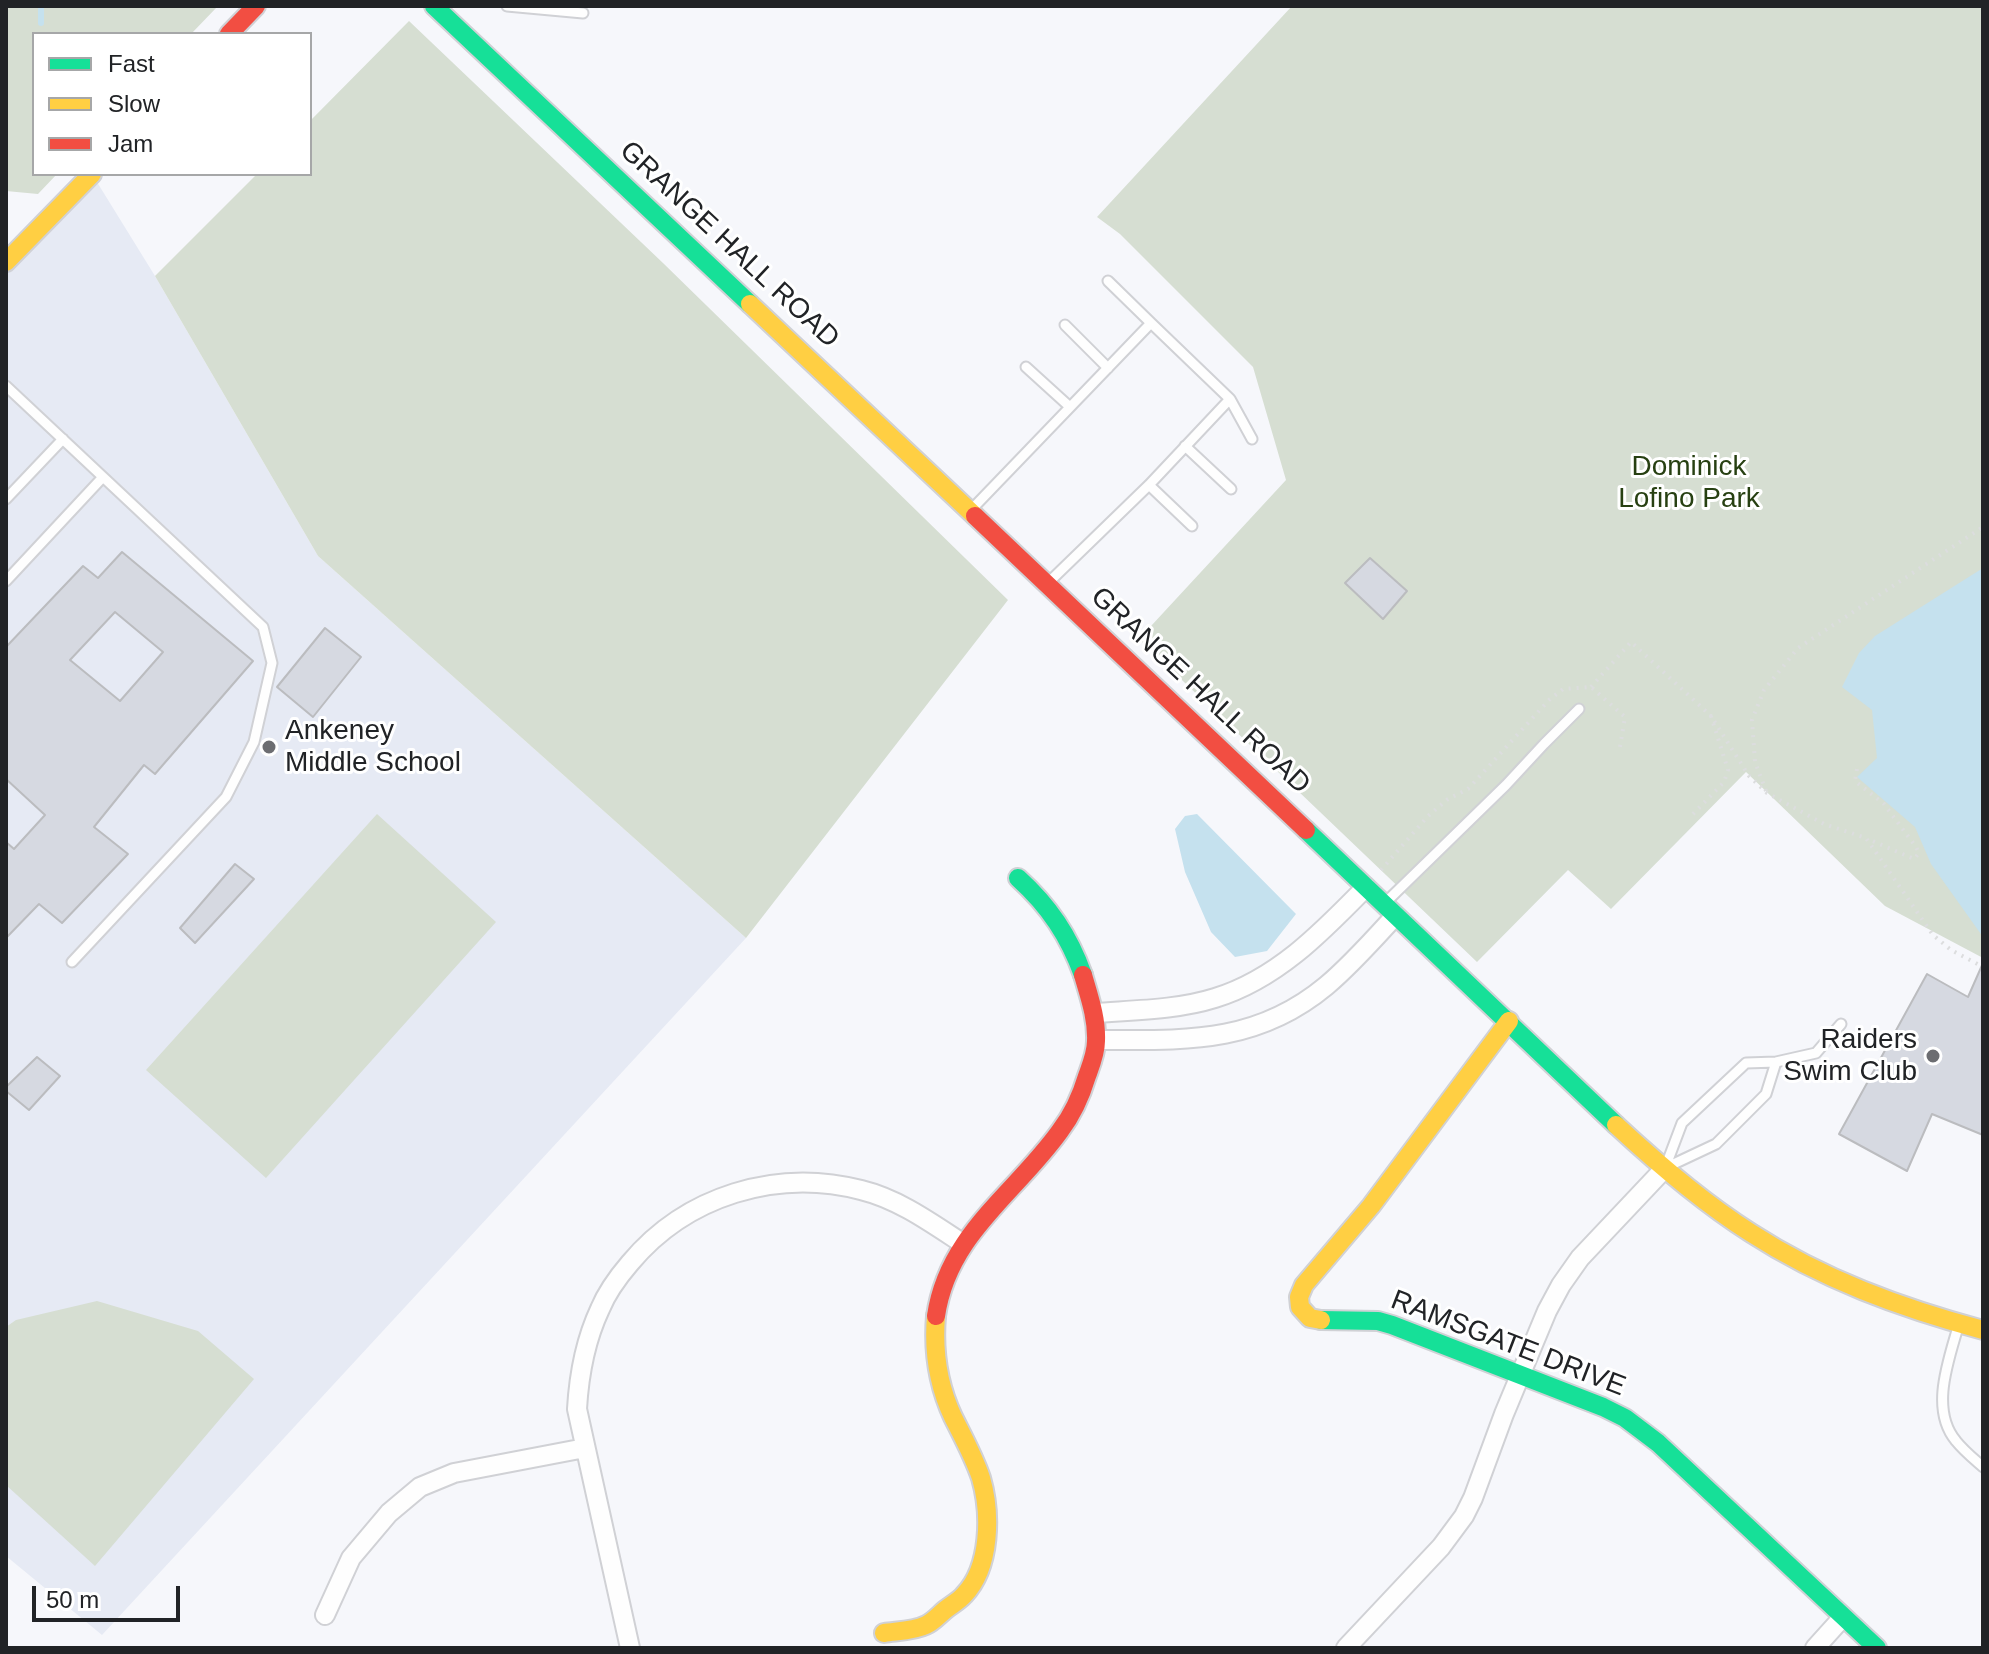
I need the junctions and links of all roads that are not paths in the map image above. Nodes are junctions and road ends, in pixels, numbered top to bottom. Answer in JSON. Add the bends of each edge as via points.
{"nodes":[{"id":1,"x":256,"y":6,"type":"edge"},
{"id":2,"x":434,"y":6,"type":"edge"},
{"id":3,"x":507,"y":6,"type":"edge"},
{"id":4,"x":583,"y":13,"type":"dead end"},
{"id":5,"x":231,"y":32,"type":"edge"},
{"id":6,"x":90,"y":176,"type":"edge"},
{"id":7,"x":6,"y":262,"type":"edge"},
{"id":8,"x":1108,"y":281,"type":"dead end"},
{"id":9,"x":1151,"y":323,"type":"junction"},
{"id":10,"x":1065,"y":325,"type":"dead end"},
{"id":11,"x":1026,"y":367,"type":"dead end"},
{"id":12,"x":1108,"y":368,"type":"junction"},
{"id":13,"x":10,"y":390,"type":"edge"},
{"id":14,"x":1230,"y":399,"type":"junction"},
{"id":15,"x":6,"y":402,"type":"edge"},
{"id":16,"x":1070,"y":407,"type":"junction"},
{"id":17,"x":63,"y":439,"type":"junction"},
{"id":18,"x":1252,"y":439,"type":"dead end"},
{"id":19,"x":1185,"y":446,"type":"junction"},
{"id":20,"x":103,"y":477,"type":"junction"},
{"id":21,"x":1149,"y":485,"type":"junction"},
{"id":22,"x":1231,"y":489,"type":"dead end"},
{"id":23,"x":6,"y":499,"type":"edge"},
{"id":24,"x":970,"y":511,"type":"junction"},
{"id":25,"x":1192,"y":526,"type":"dead end"},
{"id":26,"x":6,"y":581,"type":"edge"},
{"id":27,"x":1047,"y":584,"type":"junction"},
{"id":28,"x":1579,"y":709,"type":"dead end"},
{"id":29,"x":1018,"y":878,"type":"dead end"},
{"id":30,"x":1366,"y":887,"type":"junction"},
{"id":31,"x":1389,"y":910,"type":"junction"},
{"id":32,"x":72,"y":962,"type":"dead end"},
{"id":33,"x":1094,"y":1013,"type":"junction"},
{"id":34,"x":1509,"y":1021,"type":"junction"},
{"id":35,"x":1841,"y":1024,"type":"dead end"},
{"id":36,"x":1097,"y":1040,"type":"junction"},
{"id":37,"x":1776,"y":1062,"type":"junction"},
{"id":38,"x":1665,"y":1168,"type":"junction"},
{"id":39,"x":962,"y":1243,"type":"junction"},
{"id":40,"x":1959,"y":1324,"type":"junction"},
{"id":41,"x":1983,"y":1330,"type":"edge"},
{"id":42,"x":1521,"y":1375,"type":"junction"},
{"id":43,"x":585,"y":1448,"type":"junction"},
{"id":44,"x":1983,"y":1467,"type":"edge"},
{"id":45,"x":325,"y":1615,"type":"dead end"},
{"id":46,"x":1843,"y":1617,"type":"junction"},
{"id":47,"x":884,"y":1633,"type":"dead end"},
{"id":48,"x":630,"y":1648,"type":"edge"},
{"id":49,"x":1346,"y":1648,"type":"edge"},
{"id":50,"x":1815,"y":1648,"type":"edge"},
{"id":51,"x":1877,"y":1648,"type":"edge"}],
"edges":[{"from":1,"to":5,"type":"street"},
{"from":2,"to":24,"type":"street","name":"GRANGE HALL ROAD"},
{"from":3,"to":4,"type":"lane"},
{"from":6,"to":7,"type":"street"},
{"from":8,"to":9,"type":"lane"},
{"from":9,"to":12,"type":"lane"},
{"from":9,"to":14,"type":"lane"},
{"from":10,"to":12,"type":"lane"},
{"from":11,"to":16,"type":"lane"},
{"from":12,"to":16,"type":"lane"},
{"from":13,"to":15,"type":"lane"},
{"from":13,"to":17,"type":"lane"},
{"from":14,"to":18,"type":"lane"},
{"from":14,"to":19,"type":"lane"},
{"from":16,"to":24,"type":"lane"},
{"from":17,"to":20,"type":"lane"},
{"from":17,"to":23,"type":"lane"},
{"from":19,"to":21,"type":"lane"},
{"from":19,"to":22,"type":"lane"},
{"from":20,"to":26,"type":"lane"},
{"from":20,"to":32,"type":"lane","via":[[263,627],[272,663],[254,742],[226,797]]},
{"from":21,"to":25,"type":"lane"},
{"from":21,"to":27,"type":"lane"},
{"from":24,"to":27,"type":"street","name":"GRANGE HALL ROAD"},
{"from":27,"to":30,"type":"street","name":"GRANGE HALL ROAD"},
{"from":28,"to":31,"type":"lane"},
{"from":29,"to":33,"type":"street","via":[[1048,907],[1071,941]]},
{"from":30,"to":31,"type":"street","name":"GRANGE HALL ROAD"},
{"from":30,"to":33,"type":"street","via":[[1306,946],[1255,982],[1214,998],[1168,1007]]},
{"from":31,"to":34,"type":"street","name":"GRANGE HALL ROAD"},
{"from":31,"to":36,"type":"street","via":[[1325,987],[1270,1021],[1206,1038]]},
{"from":33,"to":36,"type":"street"},
{"from":34,"to":38,"type":"street","name":"GRANGE HALL ROAD"},
{"from":34,"to":42,"type":"street","name":"RAMSGATE DRIVE","via":[[1371,1206],[1304,1285],[1298,1302],[1301,1312],[1316,1320],[1378,1321]]},
{"from":35,"to":37,"type":"lane","via":[[1816,1053]]},
{"from":36,"to":39,"type":"street","via":[[1081,1098],[1069,1120]]},
{"from":37,"to":38,"type":"lane","via":[[1766,1094],[1716,1144]]},
{"from":37,"to":38,"type":"lane","via":[[1746,1063],[1682,1123]]},
{"from":38,"to":40,"type":"street","name":"GRANGE HALL ROAD","via":[[1787,1255],[1888,1301]]},
{"from":38,"to":42,"type":"street","via":[[1561,1285]]},
{"from":39,"to":43,"type":"street","via":[[896,1203],[832,1184],[765,1185],[698,1207],[642,1249],[601,1306],[579,1374],[577,1409]]},
{"from":39,"to":47,"type":"street","via":[[940,1295],[935,1354],[946,1402],[986,1498],[983,1552],[965,1594],[925,1625]]},
{"from":40,"to":41,"type":"street","name":"GRANGE HALL ROAD"},
{"from":40,"to":44,"type":"lane","via":[[1943,1412],[1955,1440]]},
{"from":42,"to":46,"type":"street","name":"RAMSGATE DRIVE","via":[[1603,1407],[1646,1432]]},
{"from":42,"to":49,"type":"street","via":[[1464,1516]]},
{"from":43,"to":45,"type":"street","via":[[454,1473],[420,1487],[389,1513],[351,1558]]},
{"from":43,"to":48,"type":"street"},
{"from":46,"to":50,"type":"street"},
{"from":46,"to":51,"type":"street","name":"RAMSGATE DRIVE"}]}
